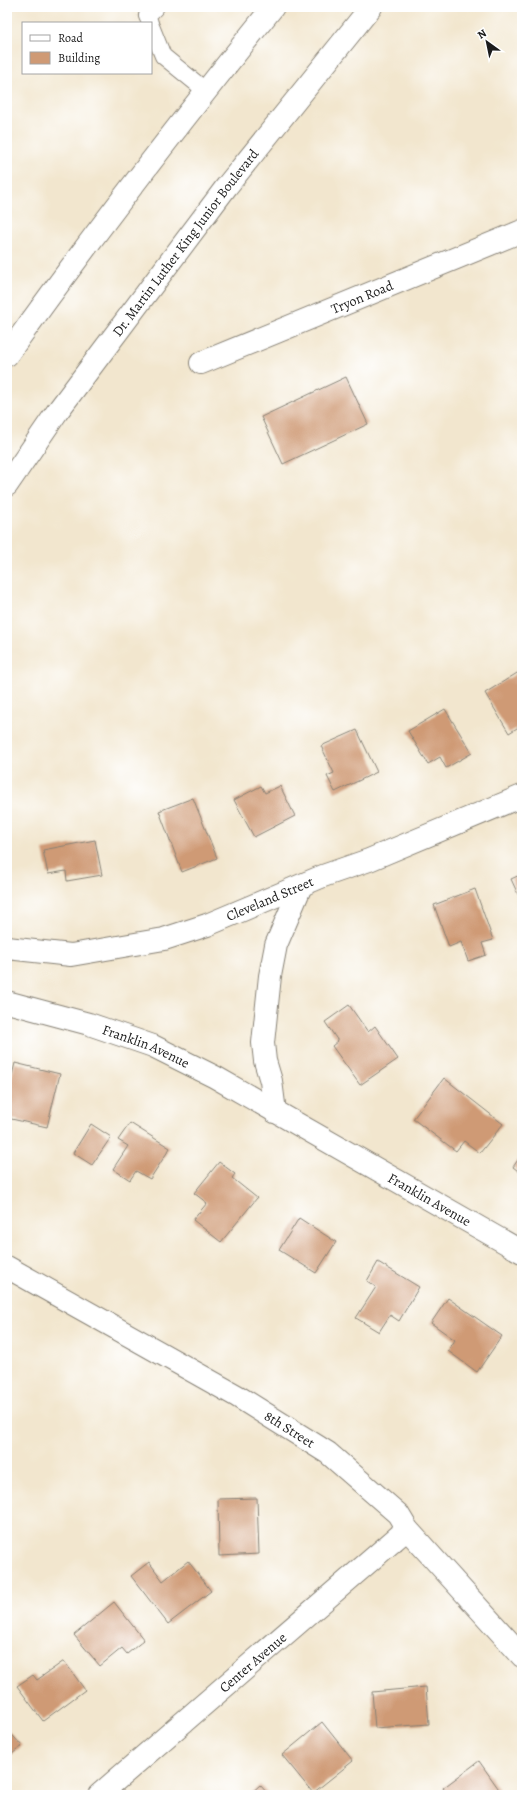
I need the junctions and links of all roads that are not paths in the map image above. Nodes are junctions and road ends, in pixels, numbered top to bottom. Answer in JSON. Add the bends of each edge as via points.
{"nodes":[{"id":1,"x":274,"y":7,"type":"edge"},
{"id":2,"x":371,"y":7,"type":"edge"},
{"id":3,"x":152,"y":25,"type":"edge"},
{"id":4,"x":206,"y":91,"type":"junction"},
{"id":5,"x":522,"y":231,"type":"edge"},
{"id":6,"x":7,"y":355,"type":"edge"},
{"id":7,"x":201,"y":362,"type":"dead end"},
{"id":8,"x":7,"y":485,"type":"edge"},
{"id":9,"x":522,"y":796,"type":"edge"},
{"id":10,"x":301,"y":886,"type":"junction"},
{"id":11,"x":7,"y":948,"type":"edge"},
{"id":12,"x":7,"y":1002,"type":"edge"},
{"id":13,"x":275,"y":1112,"type":"junction"},
{"id":14,"x":522,"y":1252,"type":"edge"},
{"id":15,"x":7,"y":1267,"type":"edge"},
{"id":16,"x":407,"y":1529,"type":"junction"},
{"id":17,"x":522,"y":1656,"type":"edge"},
{"id":18,"x":99,"y":1795,"type":"edge"}],
"edges":[{"from":1,"to":4,"type":"street"},
{"from":2,"to":8,"type":"street","name":"Dr. Martin Luther King Junior Boulevard","via":[[227,186],[58,412]]},
{"from":3,"to":4,"type":"lane","via":[[163,56]]},
{"from":4,"to":6,"type":"street","via":[[52,290]]},
{"from":5,"to":7,"type":"street","name":"Tryon Road"},
{"from":9,"to":10,"type":"street","name":"Cleveland Street"},
{"from":10,"to":11,"type":"street","name":"Cleveland Street","via":[[207,925],[164,939],[71,955]]},
{"from":10,"to":13,"type":"street","via":[[276,945],[270,976],[263,1043]]},
{"from":12,"to":13,"type":"street","name":"Franklin Avenue","via":[[89,1024],[153,1046],[215,1077]]},
{"from":13,"to":14,"type":"street","name":"Franklin Avenue"},
{"from":15,"to":16,"type":"street","name":"8th Street","via":[[237,1396],[328,1453],[398,1514]]},
{"from":16,"to":17,"type":"street","name":"8th Street"},
{"from":16,"to":18,"type":"street","name":"Center Avenue"}]}
